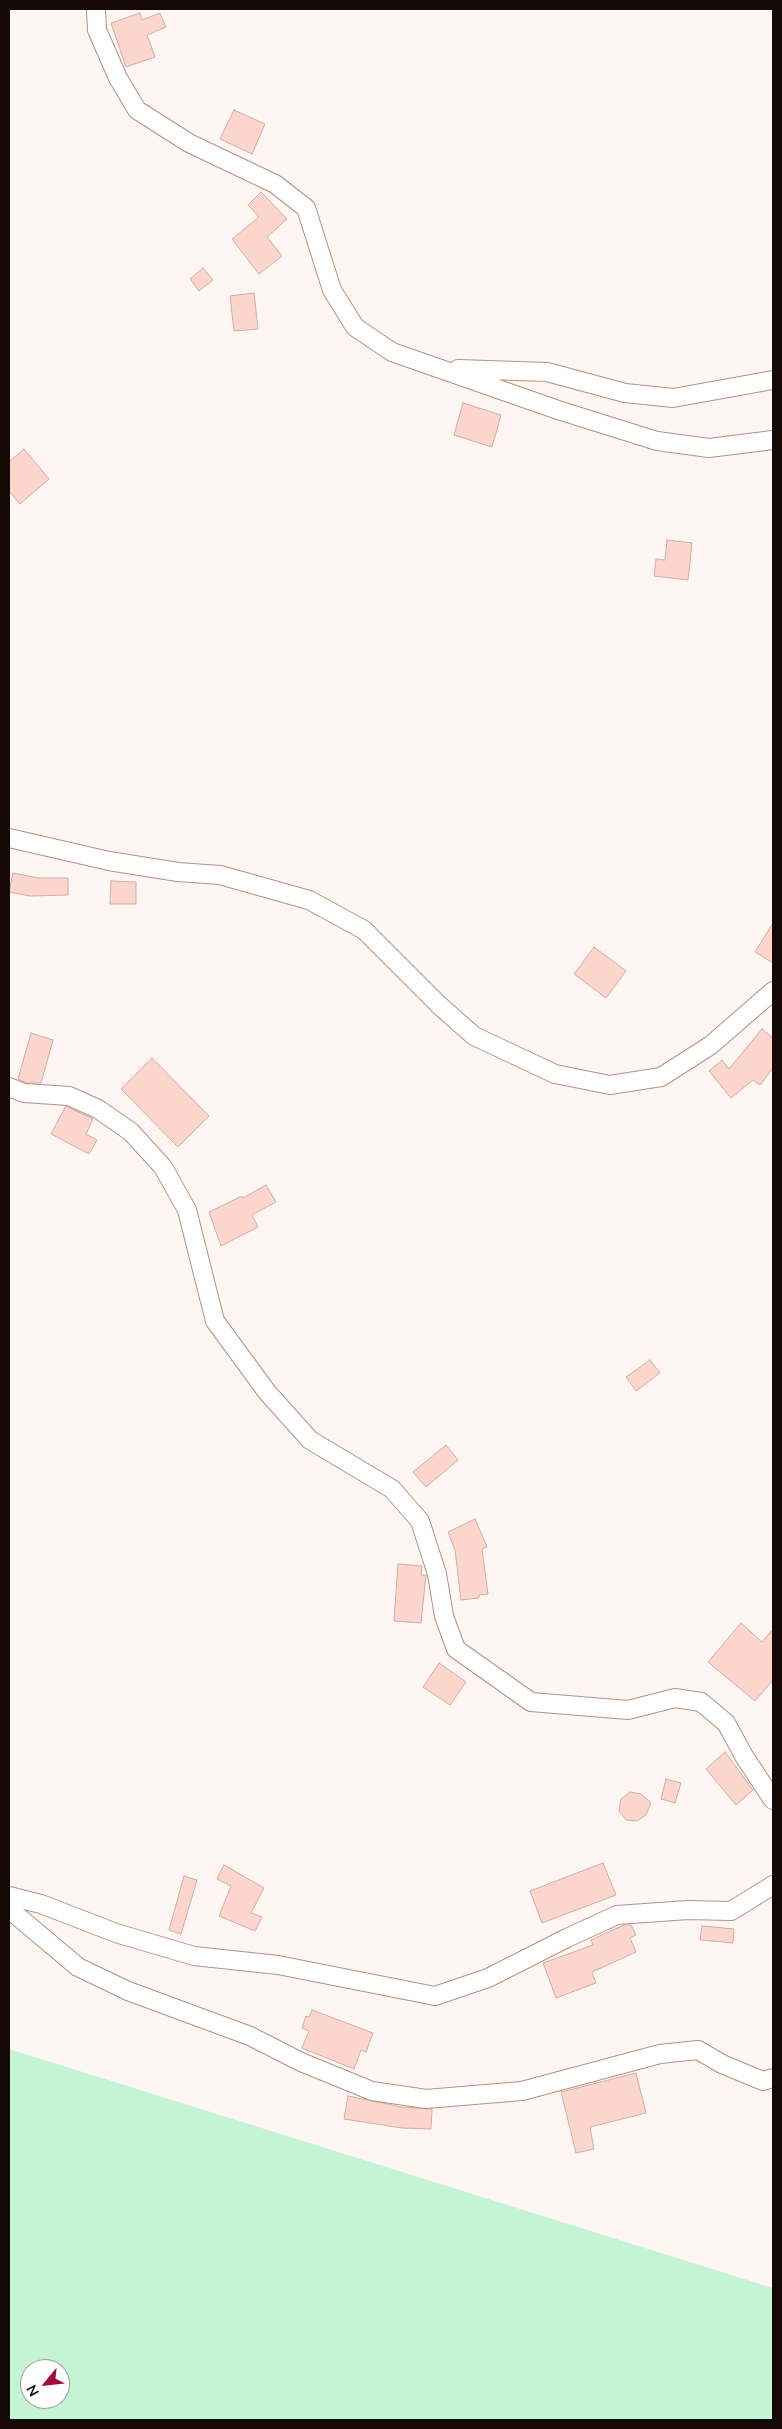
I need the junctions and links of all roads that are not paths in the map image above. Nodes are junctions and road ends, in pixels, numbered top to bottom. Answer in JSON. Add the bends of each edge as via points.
{"nodes":[{"id":1,"x":96,"y":9,"type":"edge"},
{"id":2,"x":438,"y":367,"type":"junction"},
{"id":3,"x":773,"y":380,"type":"edge"},
{"id":4,"x":773,"y":440,"type":"edge"},
{"id":5,"x":9,"y":838,"type":"edge"},
{"id":6,"x":773,"y":991,"type":"edge"},
{"id":7,"x":9,"y":1087,"type":"edge"},
{"id":8,"x":773,"y":1800,"type":"edge"},
{"id":9,"x":773,"y":1885,"type":"edge"},
{"id":10,"x":9,"y":1896,"type":"edge"},
{"id":11,"x":9,"y":1909,"type":"edge"},
{"id":12,"x":773,"y":2078,"type":"edge"}],
"edges":[{"from":1,"to":2,"type":"street","via":[[97,30],[118,78],[137,110],[189,143],[274,184],[306,208],[332,290],[355,327],[392,352]]},
{"from":2,"to":3,"type":"street","via":[[547,372],[625,393],[673,398]]},
{"from":2,"to":4,"type":"street","via":[[549,407],[657,440],[709,448]]},
{"from":5,"to":6,"type":"street","via":[[109,861],[220,875],[309,900],[364,930],[474,1036],[554,1074],[610,1085],[661,1077],[712,1045]]},
{"from":7,"to":8,"type":"street","via":[[24,1093],[69,1096],[98,1109],[131,1132],[163,1167],[187,1210],[215,1321],[232,1345],[267,1392],[310,1440],[392,1489],[420,1521],[437,1574],[444,1616],[456,1649],[530,1702],[628,1710],[675,1698],[701,1702],[726,1723]]},
{"from":9,"to":10,"type":"street","via":[[731,1911],[688,1910],[617,1915],[488,1978],[435,1996],[278,1965],[194,1956]]},
{"from":11,"to":12,"type":"street","via":[[78,1966],[128,1991],[250,2036],[301,2062],[372,2091],[426,2099],[522,2091],[660,2054],[698,2050],[763,2081]]}]}
